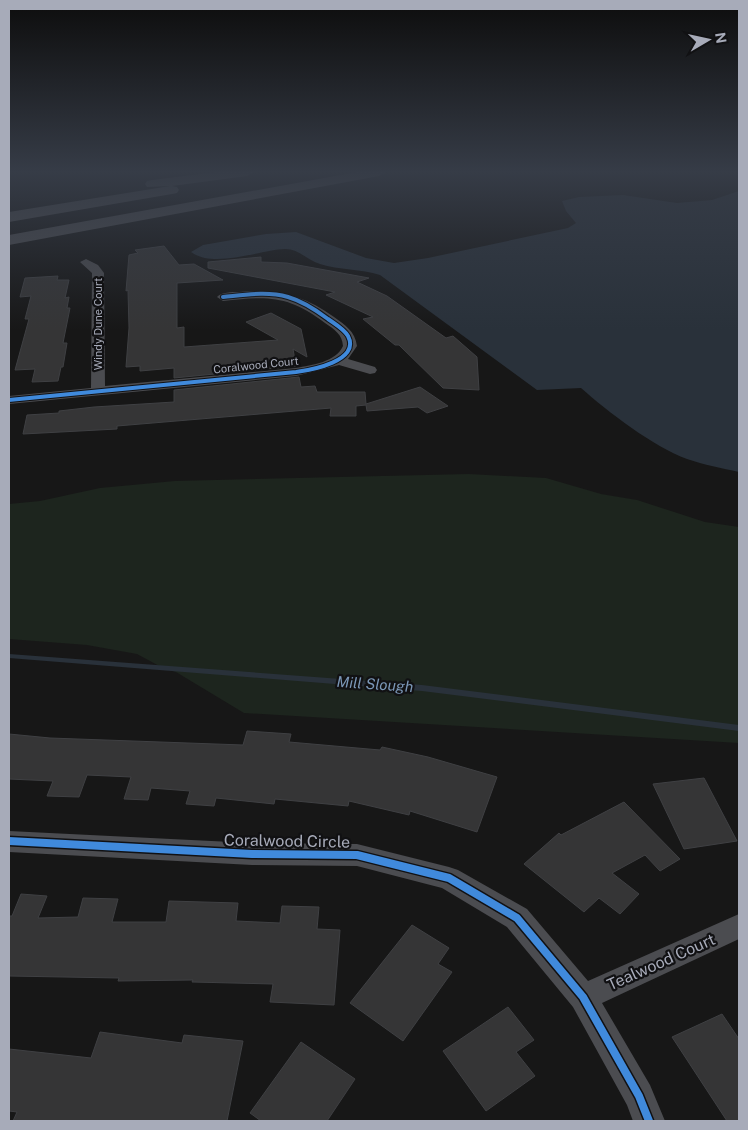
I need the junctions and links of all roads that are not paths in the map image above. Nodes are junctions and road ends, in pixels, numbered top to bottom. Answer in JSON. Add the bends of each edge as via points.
{"nodes":[{"id":1,"x":35,"y":225,"type":"edge"},
{"id":2,"x":92,"y":225,"type":"edge"},
{"id":3,"x":9,"y":229,"type":"edge"},
{"id":4,"x":9,"y":240,"type":"edge"},
{"id":5,"x":86,"y":262,"type":"dead end"},
{"id":6,"x":223,"y":297,"type":"dead end"},
{"id":7,"x":338,"y":360,"type":"junction"},
{"id":8,"x":370,"y":370,"type":"dead end"},
{"id":9,"x":98,"y":391,"type":"junction"},
{"id":10,"x":9,"y":400,"type":"edge"},
{"id":11,"x":9,"y":841,"type":"edge"},
{"id":12,"x":739,"y":926,"type":"edge"},
{"id":13,"x":584,"y":997,"type":"junction"},
{"id":14,"x":649,"y":1121,"type":"edge"}],
"edges":[{"from":1,"to":3,"type":"highway"},
{"from":2,"to":4,"type":"highway"},
{"from":5,"to":9,"type":"street","name":"Windy Dune Court","via":[[98,273]]},
{"from":6,"to":7,"type":"street","via":[[272,294],[308,306],[337,325],[349,338],[347,351]]},
{"from":7,"to":8,"type":"street"},
{"from":7,"to":9,"type":"street","name":"Coralwood Court","via":[[296,372]]},
{"from":9,"to":10,"type":"street","name":"Coralwood Court"},
{"from":11,"to":13,"type":"street","name":"Coralwood Circle","via":[[252,854],[357,855],[449,878],[517,918]]},
{"from":12,"to":13,"type":"street","name":"Tealwood Court"},
{"from":13,"to":14,"type":"street","name":"Coralwood Circle","via":[[639,1096]]}]}
